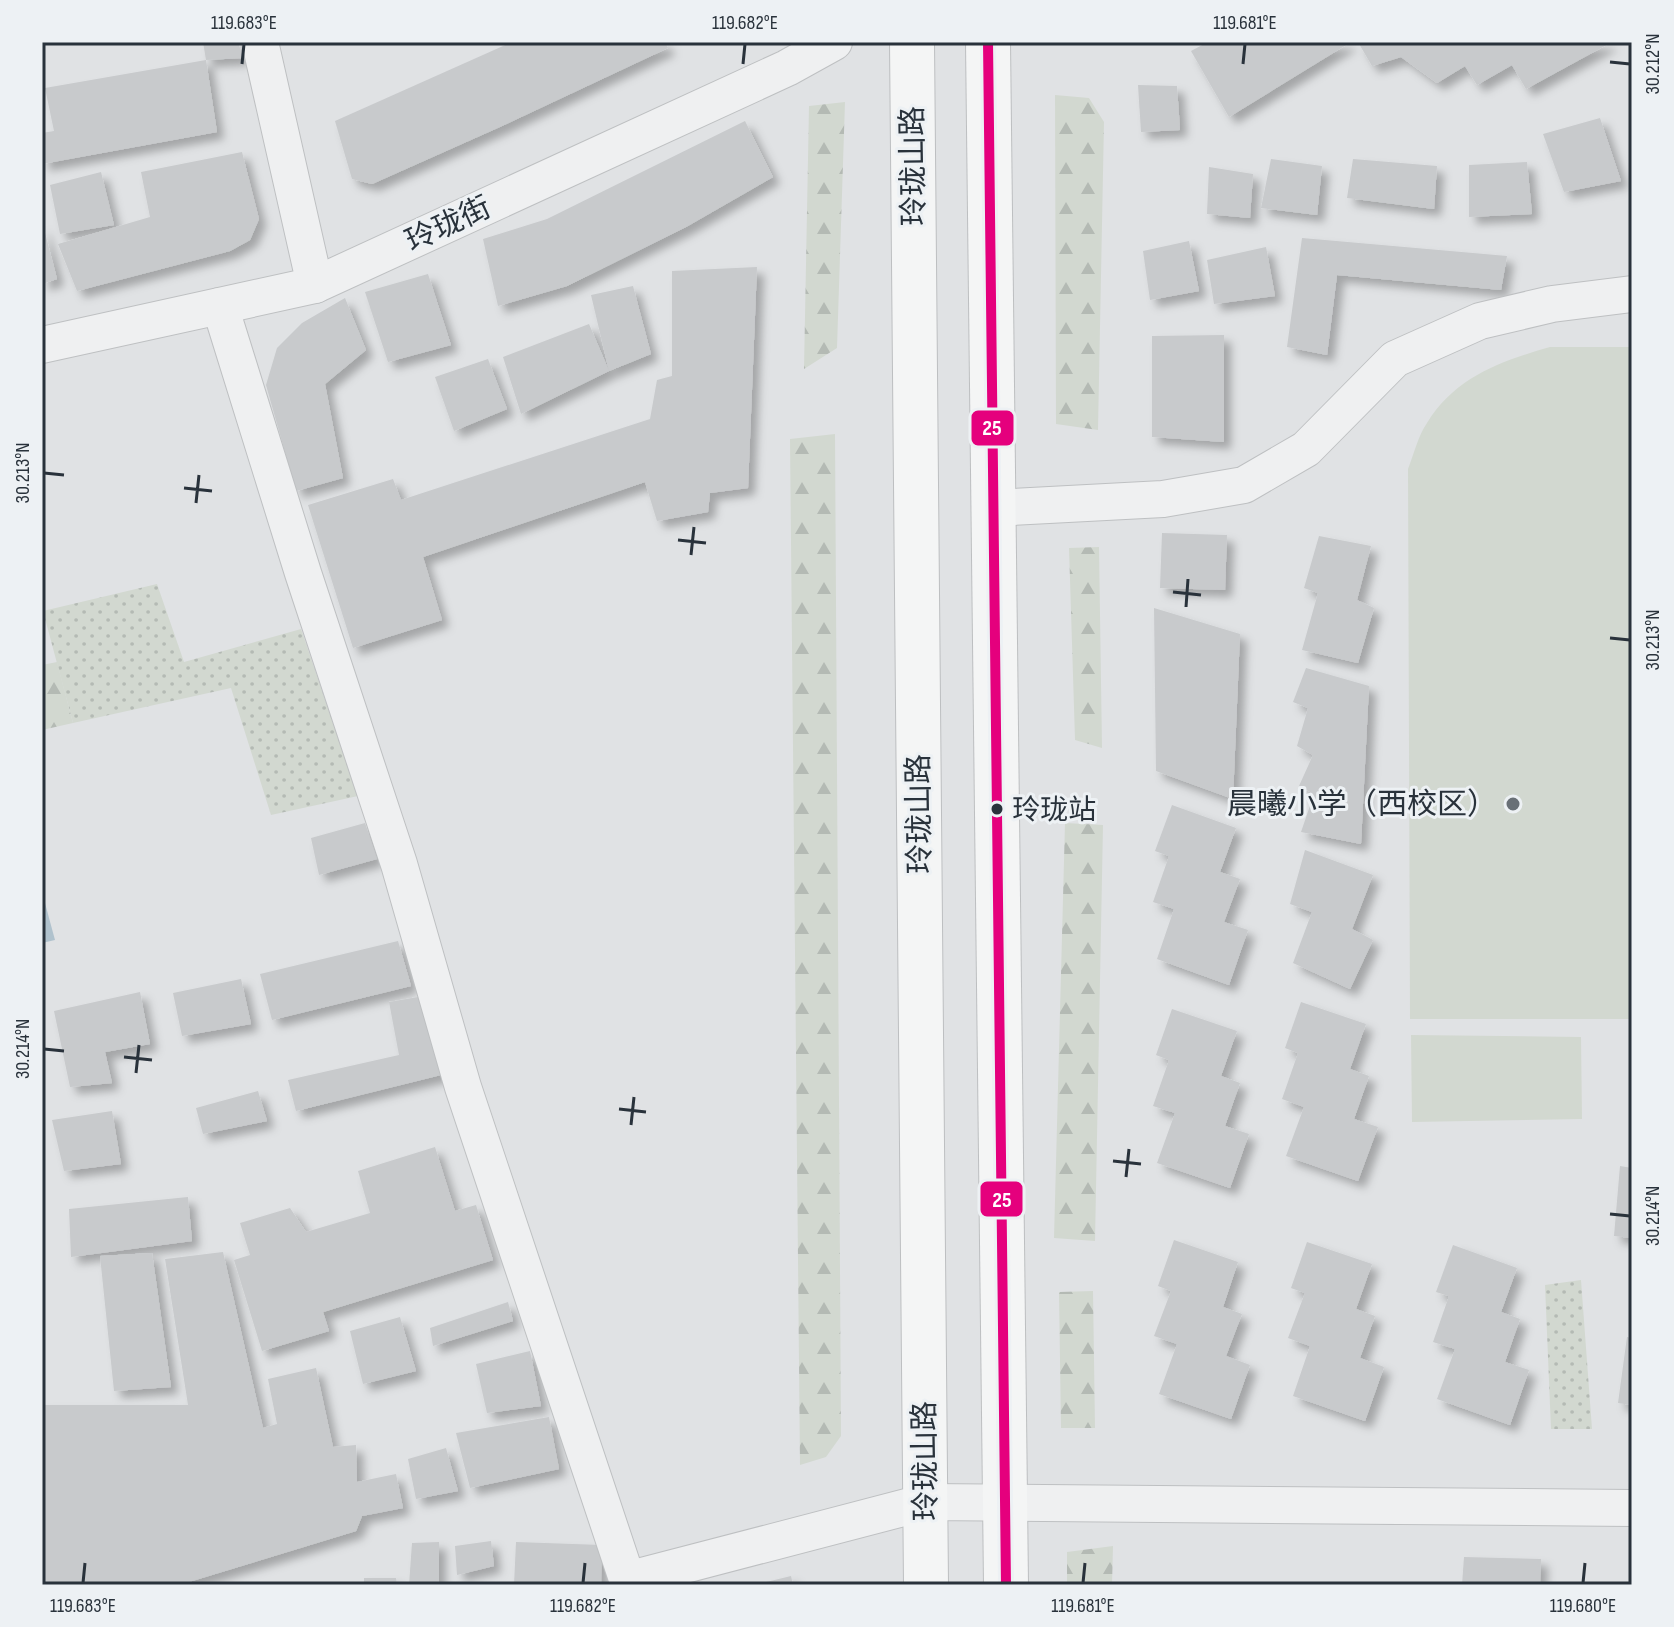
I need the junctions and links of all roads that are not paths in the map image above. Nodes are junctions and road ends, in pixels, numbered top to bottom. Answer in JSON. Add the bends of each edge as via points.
{"nodes":[{"id":1,"x":260,"y":42,"type":"edge"},
{"id":2,"x":834,"y":42,"type":"edge"},
{"id":3,"x":912,"y":42,"type":"edge"},
{"id":4,"x":988,"y":42,"type":"edge"},
{"id":5,"x":315,"y":285,"type":"junction"},
{"id":6,"x":1632,"y":294,"type":"edge"},
{"id":7,"x":220,"y":306,"type":"junction"},
{"id":8,"x":42,"y":345,"type":"edge"},
{"id":9,"x":993,"y":508,"type":"junction"},
{"id":10,"x":926,"y":1502,"type":"junction"},
{"id":11,"x":1005,"y":1504,"type":"junction"},
{"id":12,"x":1632,"y":1508,"type":"edge"},
{"id":13,"x":628,"y":1583,"type":"edge"},
{"id":14,"x":926,"y":1585,"type":"edge"},
{"id":15,"x":1006,"y":1585,"type":"edge"}],
"edges":[{"from":1,"to":5,"type":"street"},
{"from":2,"to":5,"type":"street","name":"玲珑街"},
{"from":3,"to":10,"type":"main road","name":"玲珑山路"},
{"from":4,"to":9,"type":"main road"},
{"from":5,"to":7,"type":"street","name":"玲珑街"},
{"from":6,"to":9,"type":"street","via":[[1552,304],[1480,321],[1395,359],[1306,449],[1244,485],[1163,499]]},
{"from":7,"to":8,"type":"street","name":"玲珑街"},
{"from":7,"to":13,"type":"street","via":[[399,864],[463,1087]]},
{"from":9,"to":11,"type":"main road"},
{"from":10,"to":11,"type":"street"},
{"from":10,"to":13,"type":"street"},
{"from":10,"to":14,"type":"main road","name":"玲珑山路"},
{"from":11,"to":12,"type":"street"},
{"from":11,"to":15,"type":"main road"}]}
